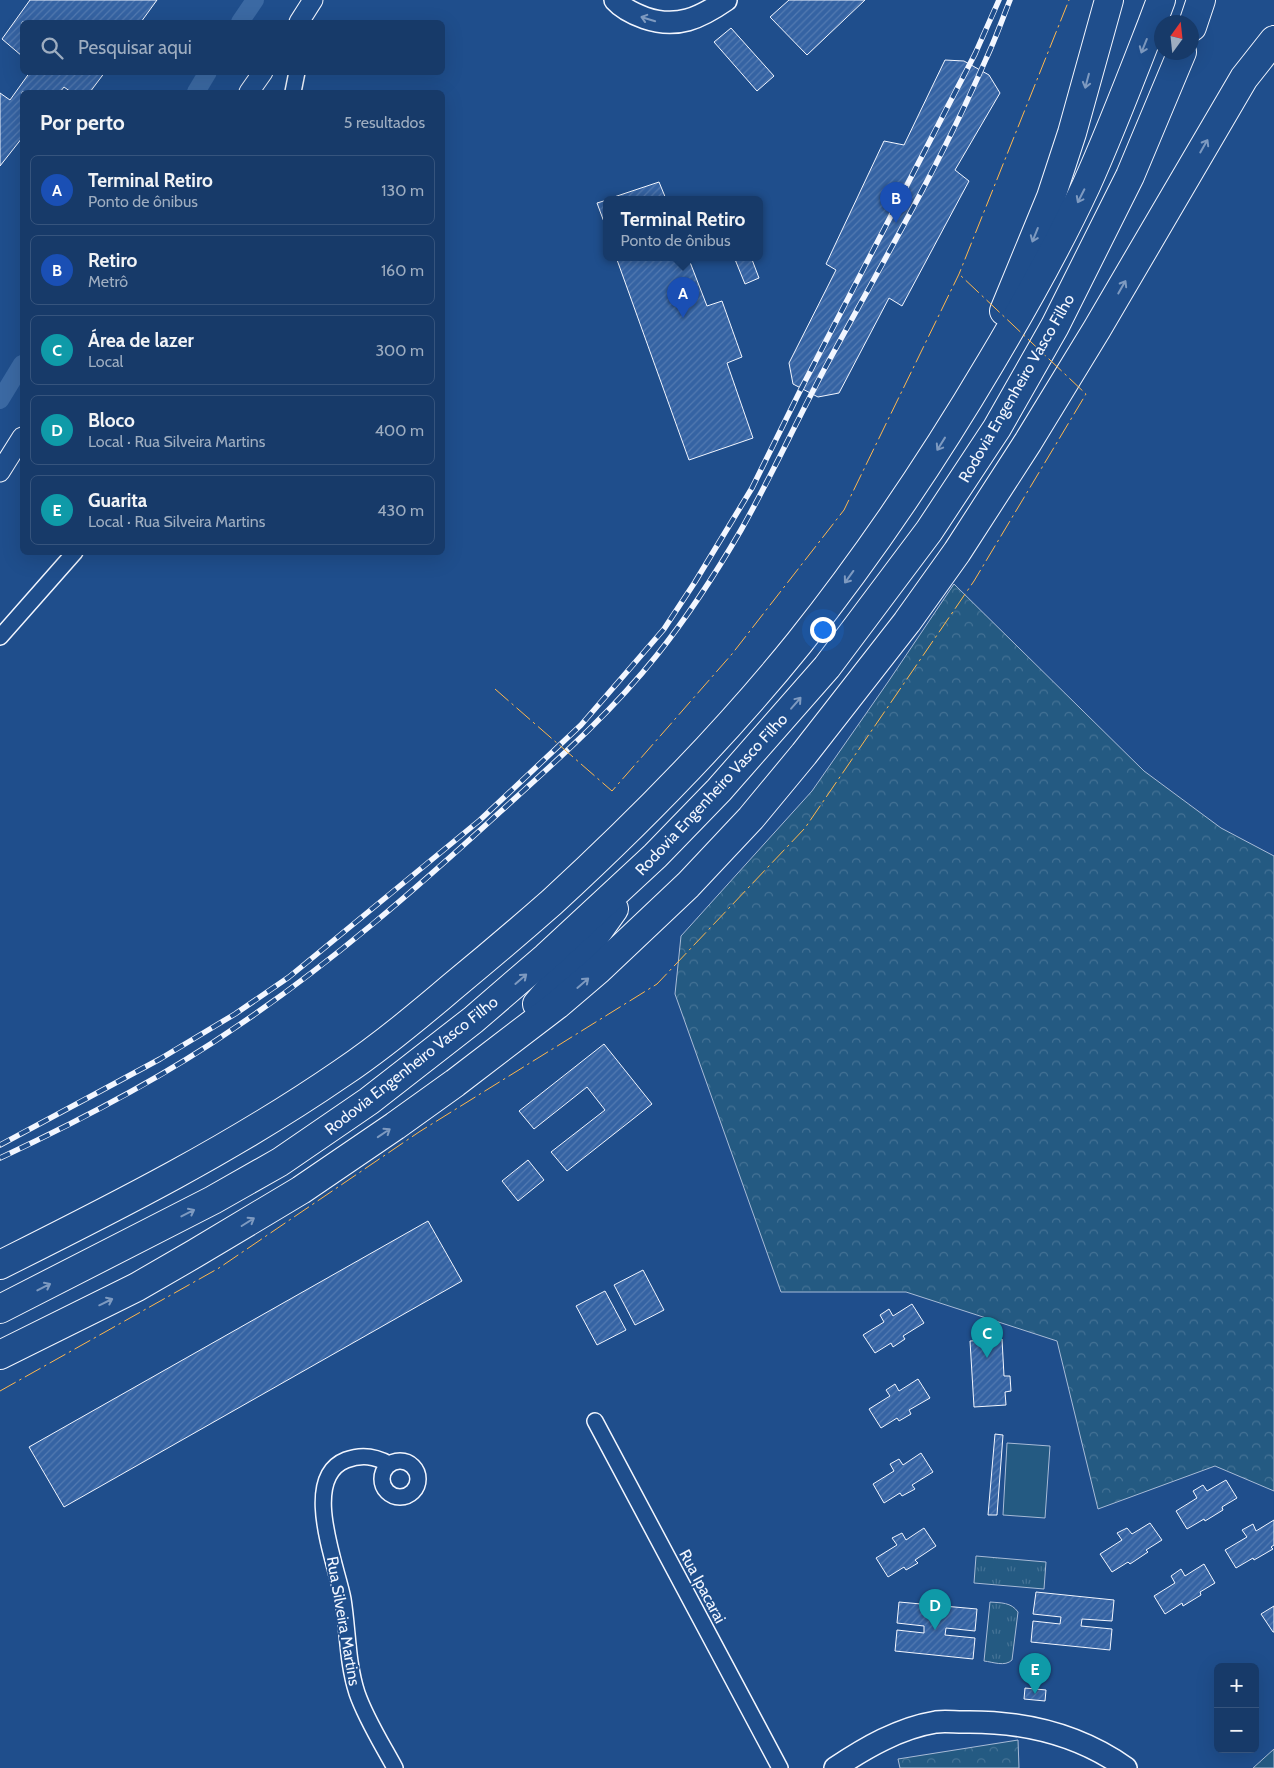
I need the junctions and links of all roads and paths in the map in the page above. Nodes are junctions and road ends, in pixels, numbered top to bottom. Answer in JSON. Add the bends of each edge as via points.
{"nodes":[{"id":1,"x":615,"y":0,"type":"edge"},
{"id":2,"x":726,"y":0,"type":"edge"},
{"id":3,"x":1109,"y":0,"type":"edge"},
{"id":4,"x":1160,"y":0,"type":"edge"},
{"id":5,"x":1201,"y":0,"type":"edge"},
{"id":6,"x":1196,"y":15,"type":"edge"},
{"id":7,"x":1274,"y":40,"type":"edge"},
{"id":8,"x":1179,"y":60,"type":"edge"},
{"id":9,"x":261,"y":75,"type":"edge"},
{"id":10,"x":296,"y":75,"type":"edge"},
{"id":11,"x":250,"y":90,"type":"edge"},
{"id":12,"x":293,"y":90,"type":"edge"},
{"id":13,"x":964,"y":408,"type":"junction"},
{"id":14,"x":20,"y":440,"type":"edge"},
{"id":15,"x":0,"y":472,"type":"edge"},
{"id":16,"x":72,"y":555,"type":"edge"},
{"id":17,"x":0,"y":637,"type":"edge"},
{"id":18,"x":655,"y":856,"type":"junction"},
{"id":19,"x":494,"y":1054,"type":"junction"},
{"id":20,"x":0,"y":1265,"type":"edge"},
{"id":21,"x":0,"y":1309,"type":"edge"},
{"id":22,"x":0,"y":1355,"type":"edge"},
{"id":23,"x":595,"y":1421,"type":"dead end"},
{"id":24,"x":389,"y":1464,"type":"dead end"},
{"id":25,"x":395,"y":1768,"type":"edge"},
{"id":26,"x":780,"y":1768,"type":"edge"},
{"id":27,"x":836,"y":1768,"type":"edge"},
{"id":28,"x":1126,"y":1768,"type":"edge"}],
"edges":[{"from":2,"to":1,"type":"main road","one_way":true,"via":[[693,18],[672,23],[640,16]]},
{"from":3,"to":13,"type":"highway","one_way":true,"via":[[1072,133],[1050,197]]},
{"from":4,"to":13,"type":"highway","name":"Rodovia Engenheiro Vasco Filho","one_way":true,"via":[[1086,186],[1025,305]]},
{"from":5,"to":6,"type":"highway"},
{"from":19,"to":7,"type":"highway","one_way":true,"via":[[598,970],[688,885],[763,804],[907,622],[1028,442],[1244,78]]},
{"from":18,"to":8,"type":"highway","name":"Rodovia Engenheiro Vasco Filho","one_way":true,"via":[[719,790],[827,667],[929,531],[997,428],[1050,334],[1130,176]]},
{"from":9,"to":11,"type":"street"},
{"from":10,"to":12,"type":"street"},
{"from":13,"to":20,"type":"highway","name":"Rodovia Engenheiro Vasco Filho","one_way":true,"via":[[896,512],[798,645],[690,767],[628,830],[519,931],[404,1027],[312,1093],[189,1168]]},
{"from":14,"to":15,"type":"street"},
{"from":16,"to":17,"type":"street"},
{"from":18,"to":19,"type":"highway","via":[[592,940]]},
{"from":21,"to":18,"type":"highway","name":"Rodovia Engenheiro Vasco Filho","one_way":true,"via":[[213,1200],[280,1162],[369,1101],[473,1020]]},
{"from":22,"to":19,"type":"highway","one_way":true,"via":[[136,1287],[244,1225],[395,1126]]},
{"from":23,"to":26,"type":"street","name":"Rua Ipacarai"},
{"from":24,"to":25,"type":"street","name":"Rua Silveira Martins","via":[[379,1458],[363,1456],[341,1462],[326,1483],[323,1516],[340,1584],[351,1673],[367,1715]]},
{"from":27,"to":28,"type":"main road","via":[[864,1749],[901,1732],[936,1722],[1013,1724],[1063,1736],[1096,1749]]}]}
